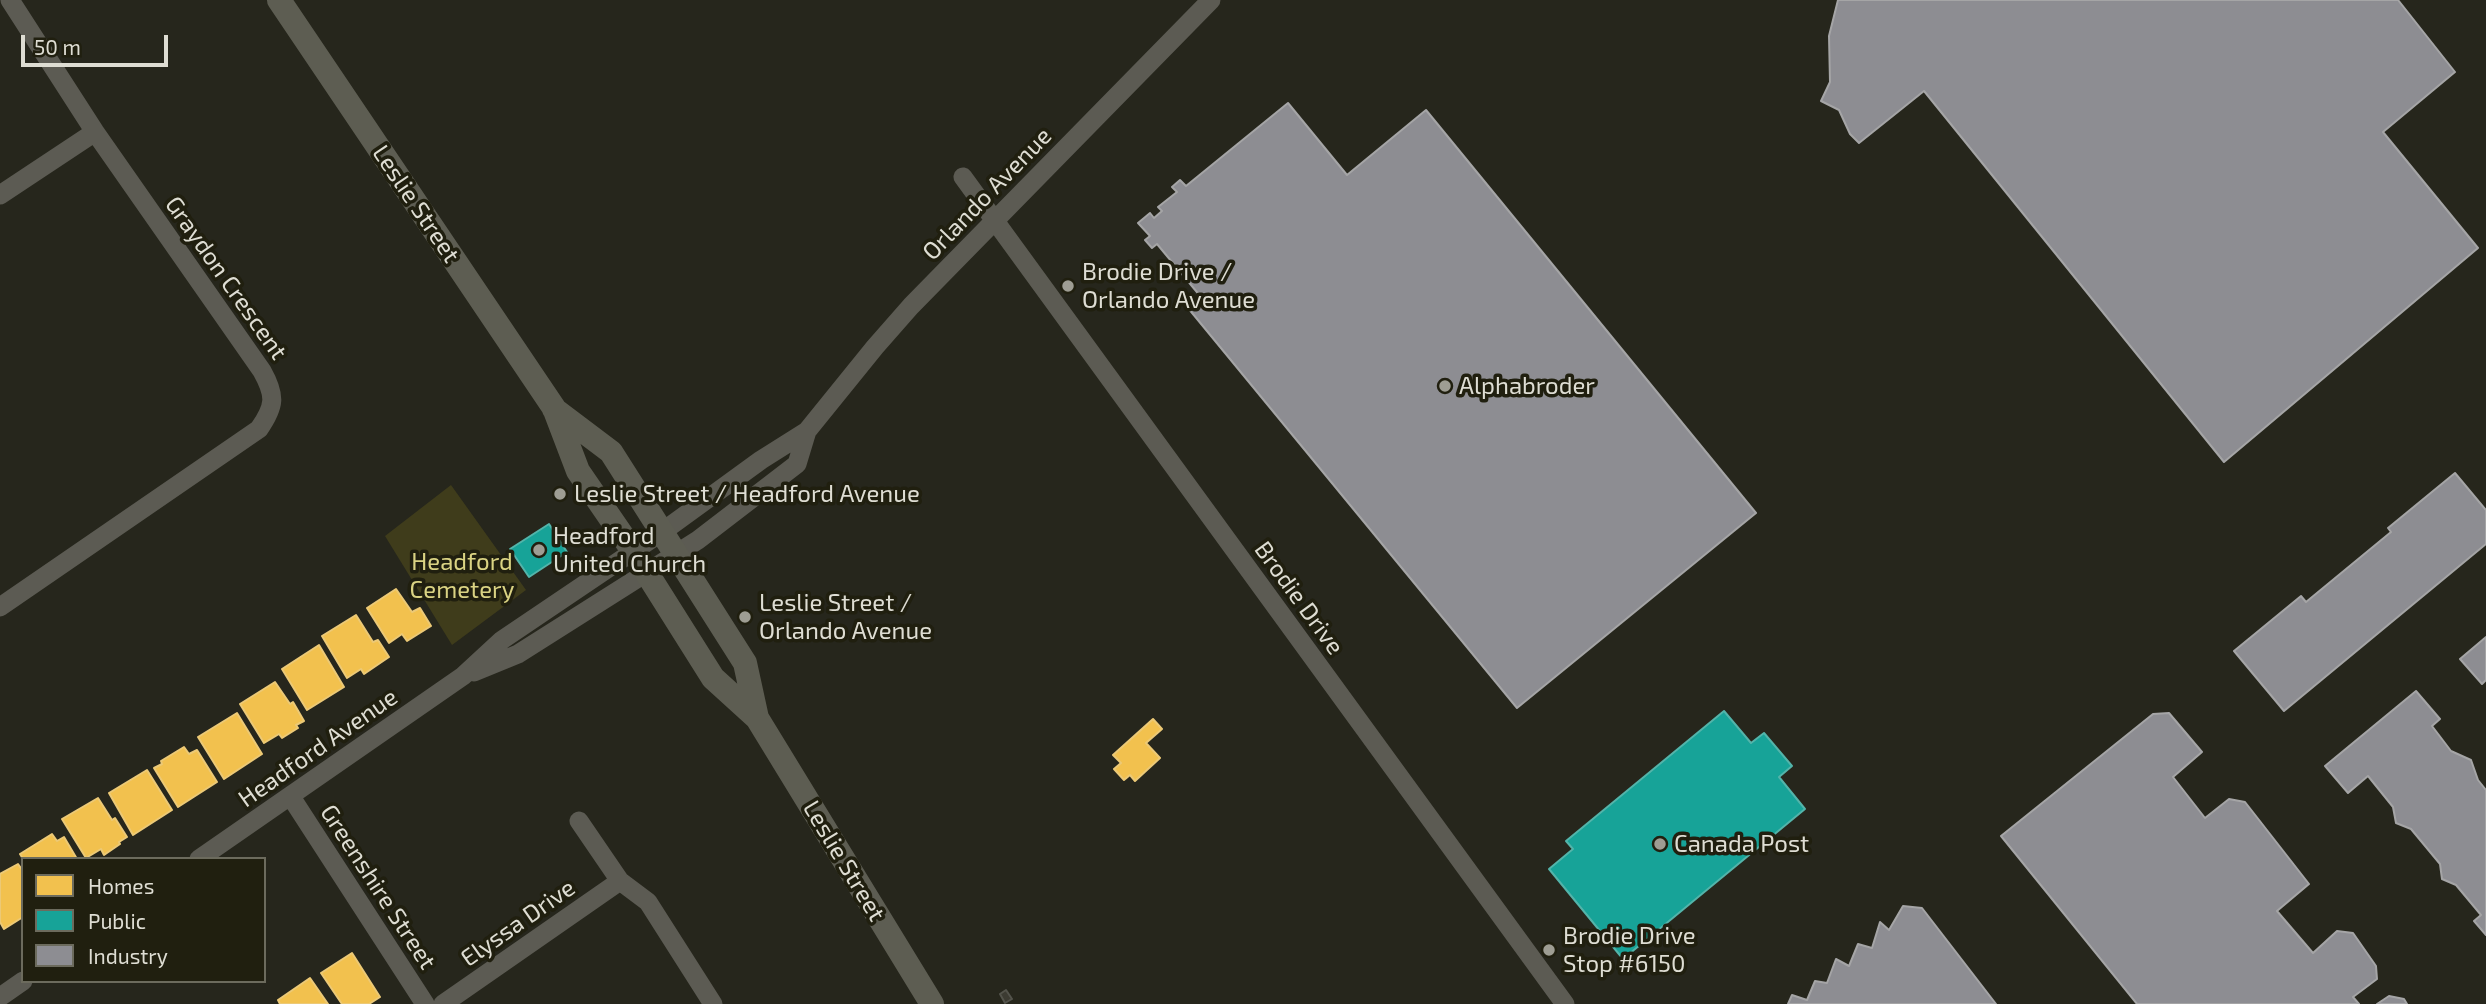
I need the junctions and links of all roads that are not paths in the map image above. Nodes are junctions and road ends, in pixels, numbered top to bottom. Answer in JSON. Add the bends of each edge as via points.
{"nodes":[{"id":1,"x":9,"y":0,"type":"edge"},
{"id":2,"x":279,"y":0,"type":"edge"},
{"id":3,"x":1211,"y":0,"type":"edge"},
{"id":4,"x":95,"y":132,"type":"junction"},
{"id":5,"x":963,"y":177,"type":"dead end"},
{"id":6,"x":0,"y":195,"type":"edge"},
{"id":7,"x":995,"y":221,"type":"junction"},
{"id":8,"x":554,"y":408,"type":"junction"},
{"id":9,"x":807,"y":431,"type":"junction"},
{"id":10,"x":662,"y":532,"type":"junction"},
{"id":11,"x":633,"y":551,"type":"junction"},
{"id":12,"x":677,"y":555,"type":"junction"},
{"id":13,"x":647,"y":574,"type":"junction"},
{"id":14,"x":0,"y":607,"type":"edge"},
{"id":15,"x":463,"y":676,"type":"junction"},
{"id":16,"x":757,"y":718,"type":"junction"},
{"id":17,"x":291,"y":797,"type":"junction"},
{"id":18,"x":579,"y":821,"type":"dead end"},
{"id":19,"x":202,"y":857,"type":"edge"},
{"id":20,"x":620,"y":881,"type":"junction"},
{"id":21,"x":21,"y":982,"type":"edge"},
{"id":22,"x":0,"y":997,"type":"edge"},
{"id":23,"x":425,"y":1004,"type":"edge"},
{"id":24,"x":443,"y":1004,"type":"edge"},
{"id":25,"x":713,"y":1004,"type":"edge"},
{"id":26,"x":932,"y":1004,"type":"edge"},
{"id":27,"x":1564,"y":1004,"type":"edge"}],
"edges":[{"from":1,"to":4,"type":"street","name":"Graydon Crescent"},
{"from":2,"to":8,"type":"main road","name":"Leslie Street"},
{"from":3,"to":7,"type":"street","name":"Orlando Avenue"},
{"from":4,"to":6,"type":"street"},
{"from":4,"to":14,"type":"street","name":"Graydon Crescent","via":[[262,371],[272,389],[271,412],[259,429],[235,448]]},
{"from":5,"to":7,"type":"street","name":"Brodie Drive"},
{"from":7,"to":9,"type":"street","name":"Orlando Avenue","via":[[884,337]]},
{"from":7,"to":27,"type":"street","name":"Brodie Drive"},
{"from":8,"to":10,"type":"main road","name":"Leslie Street","via":[[611,452]]},
{"from":8,"to":11,"type":"main road","name":"Leslie Street","via":[[578,471]]},
{"from":9,"to":10,"type":"street","name":"Orlando Avenue"},
{"from":9,"to":12,"type":"street","name":"Orlando Avenue","via":[[797,464]]},
{"from":10,"to":11,"type":"street","name":"Headford Avenue"},
{"from":10,"to":12,"type":"main road","name":"Leslie Street"},
{"from":11,"to":13,"type":"main road","name":"Leslie Street"},
{"from":11,"to":15,"type":"street","name":"Headford Avenue","via":[[502,640]]},
{"from":12,"to":13,"type":"street","name":"Orlando Avenue"},
{"from":12,"to":16,"type":"main road","name":"Leslie Street","via":[[745,663]]},
{"from":13,"to":15,"type":"street","name":"Headford Avenue","via":[[518,654]]},
{"from":13,"to":16,"type":"main road","name":"Leslie Street","via":[[713,678]]},
{"from":15,"to":17,"type":"street","name":"Headford Avenue"},
{"from":16,"to":26,"type":"main road","name":"Leslie Street"},
{"from":17,"to":19,"type":"street","name":"Headford Avenue"},
{"from":17,"to":23,"type":"street","name":"Greenshire Street"},
{"from":18,"to":20,"type":"street"},
{"from":20,"to":24,"type":"street","name":"Elyssa Drive"},
{"from":20,"to":25,"type":"street","via":[[648,902]]},
{"from":21,"to":22,"type":"street"}]}
